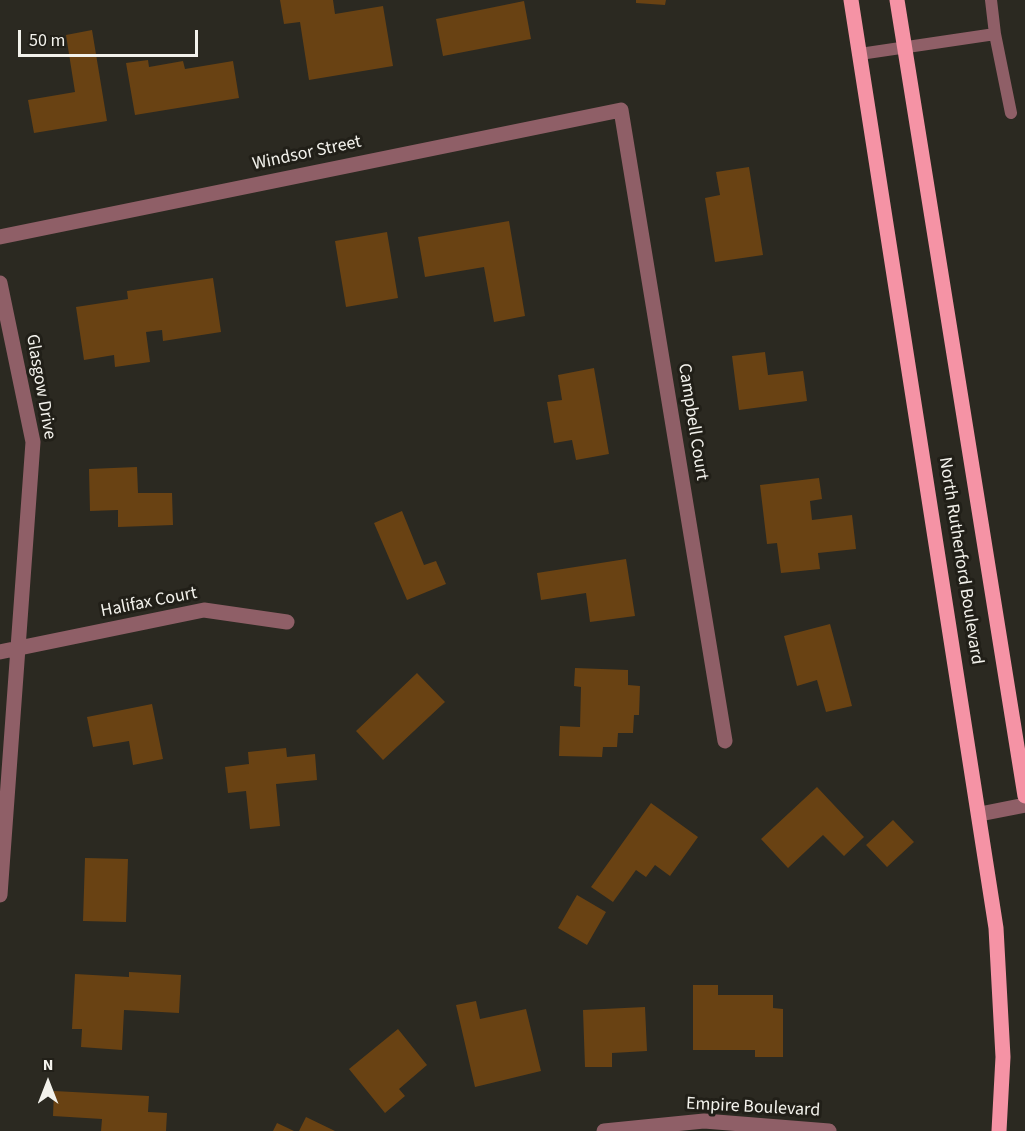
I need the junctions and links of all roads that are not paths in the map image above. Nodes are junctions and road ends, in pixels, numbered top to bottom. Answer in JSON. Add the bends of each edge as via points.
{"nodes":[{"id":1,"x":851,"y":0,"type":"edge"},
{"id":2,"x":897,"y":0,"type":"edge"},
{"id":3,"x":991,"y":0,"type":"edge"},
{"id":4,"x":995,"y":34,"type":"junction"},
{"id":5,"x":905,"y":47,"type":"junction"},
{"id":6,"x":860,"y":54,"type":"junction"},
{"id":7,"x":621,"y":110,"type":"joint"},
{"id":8,"x":1011,"y":113,"type":"dead end"},
{"id":9,"x":0,"y":237,"type":"edge"},
{"id":10,"x":0,"y":283,"type":"edge"},
{"id":11,"x":287,"y":622,"type":"dead end"},
{"id":12,"x":18,"y":648,"type":"junction"},
{"id":13,"x":0,"y":652,"type":"edge"},
{"id":14,"x":725,"y":741,"type":"dead end"},
{"id":15,"x":1025,"y":796,"type":"edge"},
{"id":16,"x":1025,"y":805,"type":"edge"},
{"id":17,"x":980,"y":814,"type":"junction"},
{"id":18,"x":0,"y":895,"type":"edge"},
{"id":19,"x":604,"y":1131,"type":"edge"},
{"id":20,"x":829,"y":1131,"type":"edge"},
{"id":21,"x":999,"y":1131,"type":"edge"}],
"edges":[{"from":1,"to":6,"type":"main road","name":"North Rutherford Boulevard"},
{"from":2,"to":5,"type":"main road","name":"North Rutherford Boulevard"},
{"from":3,"to":4,"type":"lane"},
{"from":4,"to":5,"type":"lane"},
{"from":4,"to":8,"type":"lane"},
{"from":5,"to":6,"type":"lane"},
{"from":5,"to":15,"type":"main road","name":"North Rutherford Boulevard"},
{"from":6,"to":17,"type":"main road","name":"North Rutherford Boulevard"},
{"from":7,"to":9,"type":"street","name":"Windsor Street"},
{"from":7,"to":14,"type":"street","name":"Campbell Court"},
{"from":10,"to":12,"type":"street","name":"Glasgow Drive","via":[[33,442]]},
{"from":11,"to":12,"type":"street","name":"Halifax Court","via":[[204,610]]},
{"from":12,"to":13,"type":"street","name":"Halifax Court"},
{"from":12,"to":18,"type":"street","name":"Glasgow Drive"},
{"from":16,"to":17,"type":"street"},
{"from":17,"to":21,"type":"main road","name":"North Rutherford Boulevard","via":[[996,928],[1003,1057]]},
{"from":19,"to":20,"type":"street","name":"Empire Boulevard","via":[[704,1121]]}]}
